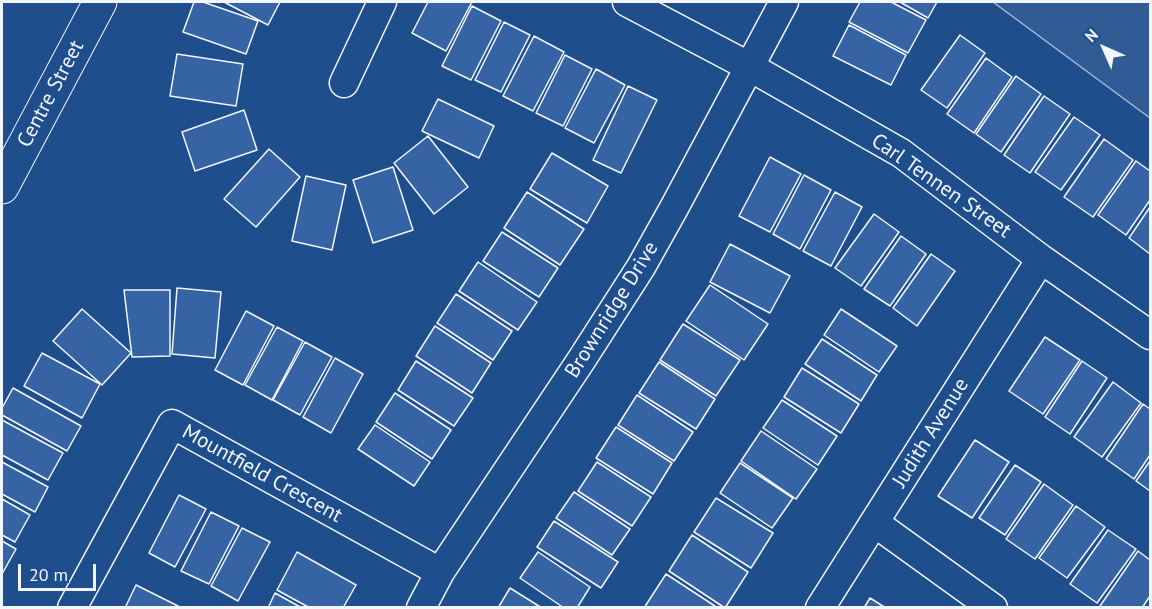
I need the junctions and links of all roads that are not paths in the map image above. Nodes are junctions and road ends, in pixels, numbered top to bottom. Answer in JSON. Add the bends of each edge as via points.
{"nodes":[{"id":1,"x":100,"y":2,"type":"edge"},
{"id":2,"x":382,"y":2,"type":"edge"},
{"id":3,"x":627,"y":2,"type":"edge"},
{"id":4,"x":784,"y":2,"type":"edge"},
{"id":5,"x":750,"y":67,"type":"junction"},
{"id":6,"x":344,"y":83,"type":"dead end"},
{"id":7,"x":2,"y":187,"type":"edge"},
{"id":8,"x":1041,"y":259,"type":"junction"},
{"id":9,"x":1150,"y":335,"type":"edge"},
{"id":10,"x":875,"y":523,"type":"junction"},
{"id":11,"x":440,"y":572,"type":"junction"},
{"id":12,"x":72,"y":608,"type":"edge"},
{"id":13,"x":421,"y":608,"type":"edge"},
{"id":14,"x":820,"y":608,"type":"edge"},
{"id":15,"x":993,"y":608,"type":"edge"}],
"edges":[{"from":1,"to":7,"type":"main road","name":"Centre Street"},
{"from":2,"to":6,"type":"street"},
{"from":3,"to":5,"type":"street","name":"Carl Tennen Street"},
{"from":4,"to":5,"type":"street","name":"Brownridge Drive"},
{"from":5,"to":8,"type":"street","name":"Carl Tennen Street","via":[[901,153]]},
{"from":5,"to":11,"type":"street","name":"Brownridge Drive","via":[[641,267]]},
{"from":8,"to":9,"type":"street","name":"Carl Tennen Street"},
{"from":8,"to":10,"type":"street","name":"Judith Avenue"},
{"from":10,"to":14,"type":"street","name":"Judith Avenue"},
{"from":10,"to":15,"type":"street"},
{"from":11,"to":12,"type":"street","name":"Mountfield Crescent","via":[[172,424]]},
{"from":11,"to":13,"type":"street","name":"Brownridge Drive"}]}
